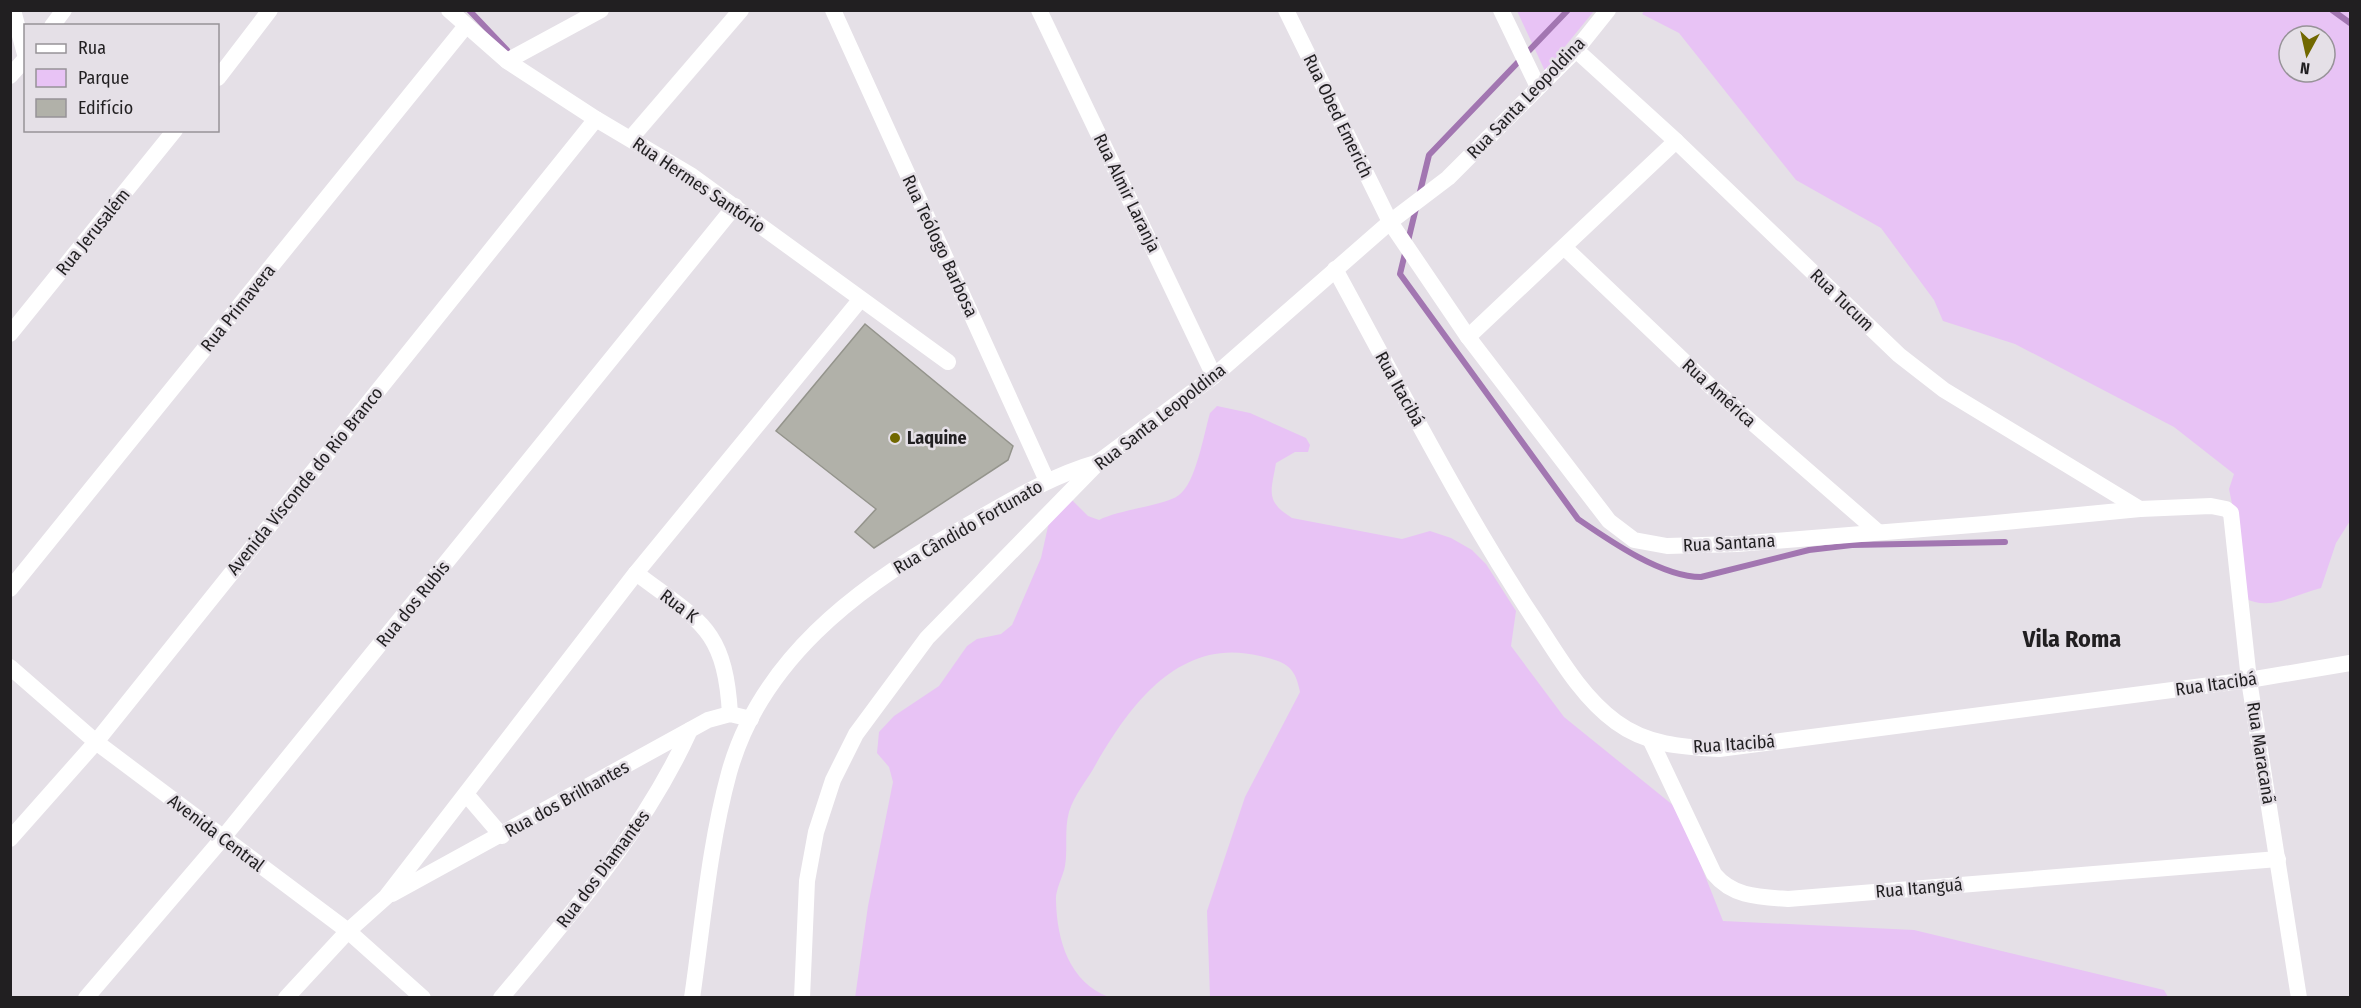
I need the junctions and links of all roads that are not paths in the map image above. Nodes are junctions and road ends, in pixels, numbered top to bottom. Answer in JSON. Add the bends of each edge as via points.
{"nodes":[{"id":1,"x":13,"y":10,"type":"edge"},
{"id":2,"x":64,"y":10,"type":"edge"},
{"id":3,"x":270,"y":10,"type":"edge"},
{"id":4,"x":449,"y":10,"type":"edge"},
{"id":5,"x":601,"y":10,"type":"edge"},
{"id":6,"x":741,"y":10,"type":"edge"},
{"id":7,"x":833,"y":10,"type":"edge"},
{"id":8,"x":1039,"y":10,"type":"edge"},
{"id":9,"x":1286,"y":10,"type":"edge"},
{"id":10,"x":1502,"y":10,"type":"edge"},
{"id":11,"x":1608,"y":10,"type":"edge"},
{"id":12,"x":54,"y":24,"type":"edge"},
{"id":13,"x":465,"y":27,"type":"junction"},
{"id":14,"x":1576,"y":50,"type":"junction"},
{"id":15,"x":24,"y":51,"type":"edge"},
{"id":16,"x":24,"y":60,"type":"edge"},
{"id":17,"x":507,"y":61,"type":"junction"},
{"id":18,"x":10,"y":76,"type":"edge"},
{"id":19,"x":219,"y":77,"type":"edge"},
{"id":20,"x":1538,"y":87,"type":"junction"},
{"id":21,"x":596,"y":119,"type":"junction"},
{"id":22,"x":173,"y":132,"type":"edge"},
{"id":23,"x":631,"y":138,"type":"junction"},
{"id":24,"x":1676,"y":141,"type":"junction"},
{"id":25,"x":735,"y":206,"type":"junction"},
{"id":26,"x":1390,"y":222,"type":"junction"},
{"id":27,"x":1564,"y":248,"type":"junction"},
{"id":28,"x":1335,"y":269,"type":"junction"},
{"id":29,"x":860,"y":300,"type":"junction"},
{"id":30,"x":10,"y":334,"type":"edge"},
{"id":31,"x":1468,"y":337,"type":"junction"},
{"id":32,"x":948,"y":362,"type":"dead end"},
{"id":33,"x":1214,"y":376,"type":"junction"},
{"id":34,"x":1100,"y":461,"type":"junction"},
{"id":35,"x":1047,"y":481,"type":"junction"},
{"id":36,"x":2140,"y":509,"type":"junction"},
{"id":37,"x":2226,"y":509,"type":"joint"},
{"id":38,"x":1878,"y":532,"type":"junction"},
{"id":39,"x":636,"y":573,"type":"junction"},
{"id":40,"x":10,"y":590,"type":"edge"},
{"id":41,"x":2350,"y":663,"type":"edge"},
{"id":42,"x":10,"y":667,"type":"edge"},
{"id":43,"x":2249,"y":680,"type":"junction"},
{"id":44,"x":730,"y":714,"type":"junction"},
{"id":45,"x":751,"y":719,"type":"junction"},
{"id":46,"x":690,"y":730,"type":"junction"},
{"id":47,"x":1651,"y":741,"type":"junction"},
{"id":48,"x":96,"y":742,"type":"junction"},
{"id":49,"x":466,"y":794,"type":"junction"},
{"id":50,"x":502,"y":836,"type":"junction"},
{"id":51,"x":10,"y":839,"type":"edge"},
{"id":52,"x":222,"y":839,"type":"junction"},
{"id":53,"x":2278,"y":859,"type":"junction"},
{"id":54,"x":386,"y":897,"type":"junction"},
{"id":55,"x":348,"y":931,"type":"junction"},
{"id":56,"x":86,"y":998,"type":"edge"},
{"id":57,"x":286,"y":998,"type":"edge"},
{"id":58,"x":423,"y":998,"type":"edge"},
{"id":59,"x":501,"y":998,"type":"edge"},
{"id":60,"x":692,"y":998,"type":"edge"},
{"id":61,"x":802,"y":998,"type":"edge"},
{"id":62,"x":2299,"y":998,"type":"edge"}],
"edges":[{"from":1,"to":15,"type":"street"},
{"from":2,"to":12,"type":"street"},
{"from":3,"to":19,"type":"street"},
{"from":4,"to":13,"type":"street","name":"Rua Hermes Santório"},
{"from":5,"to":17,"type":"street"},
{"from":6,"to":23,"type":"street"},
{"from":7,"to":35,"type":"street","name":"Rua Teólogo Barbosa"},
{"from":8,"to":33,"type":"street","name":"Rua Almir Laranja"},
{"from":9,"to":26,"type":"street","name":"Rua Obed Emerich"},
{"from":10,"to":20,"type":"street"},
{"from":11,"to":14,"type":"street","name":"Rua Santa Leopoldina"},
{"from":13,"to":17,"type":"street","name":"Rua Hermes Santório"},
{"from":13,"to":40,"type":"street","name":"Rua Primavera"},
{"from":14,"to":20,"type":"street","name":"Rua Santa Leopoldina"},
{"from":14,"to":24,"type":"street","name":"Rua Tucum"},
{"from":16,"to":18,"type":"street"},
{"from":17,"to":21,"type":"street","name":"Rua Hermes Santório"},
{"from":20,"to":26,"type":"street","name":"Rua Santa Leopoldina","via":[[1448,178]]},
{"from":21,"to":23,"type":"street","name":"Rua Hermes Santório"},
{"from":21,"to":48,"type":"street","name":"Avenida Visconde do Rio Branco"},
{"from":22,"to":30,"type":"street","name":"Rua Jerusalém"},
{"from":23,"to":25,"type":"street","name":"Rua Hermes Santório"},
{"from":24,"to":27,"type":"street"},
{"from":24,"to":36,"type":"street","name":"Rua Tucum","via":[[1899,355],[1944,390]]},
{"from":25,"to":29,"type":"street","name":"Rua Hermes Santório"},
{"from":25,"to":52,"type":"street","name":"Rua dos Rubis"},
{"from":26,"to":28,"type":"street","name":"Rua Santa Leopoldina"},
{"from":26,"to":31,"type":"street","name":"Rua Santana"},
{"from":27,"to":31,"type":"street"},
{"from":27,"to":38,"type":"street","name":"Rua América","via":[[1708,385]]},
{"from":28,"to":33,"type":"street","name":"Rua Santa Leopoldina"},
{"from":28,"to":47,"type":"street","name":"Rua Itacibá","via":[[1483,542],[1559,657],[1587,694],[1616,722]]},
{"from":29,"to":32,"type":"street","name":"Rua Hermes Santório"},
{"from":29,"to":39,"type":"street"},
{"from":31,"to":38,"type":"street","name":"Rua Santana","via":[[1609,521],[1634,540],[1667,546]]},
{"from":33,"to":34,"type":"street","name":"Rua Santa Leopoldina"},
{"from":34,"to":35,"type":"street","name":"Rua Cândido Fortunato"},
{"from":34,"to":61,"type":"street","name":"Rua Santa Leopoldina","via":[[927,638],[856,734],[833,780],[816,832],[807,881]]},
{"from":35,"to":45,"type":"street","name":"Rua Cândido Fortunato","via":[[910,558],[826,619],[784,665]]},
{"from":36,"to":37,"type":"street","name":"Rua Santana"},
{"from":36,"to":38,"type":"street","name":"Rua Santana"},
{"from":37,"to":43,"type":"street","name":"Rua Maracanã","via":[[2233,518]]},
{"from":39,"to":44,"type":"street","name":"Rua K","via":[[704,624],[725,667]]},
{"from":39,"to":49,"type":"street"},
{"from":41,"to":43,"type":"street","name":"Rua Itacibá"},
{"from":42,"to":48,"type":"street","name":"Avenida Central"},
{"from":43,"to":47,"type":"street","name":"Rua Itacibá","via":[[1719,749]]},
{"from":43,"to":53,"type":"street","name":"Rua Maracanã"},
{"from":44,"to":45,"type":"street"},
{"from":44,"to":46,"type":"street","name":"Rua dos Brilhantes"},
{"from":45,"to":60,"type":"street","name":"Rua Cândido Fortunato","via":[[729,772],[719,819]]},
{"from":46,"to":50,"type":"street","name":"Rua dos Brilhantes"},
{"from":46,"to":59,"type":"street","name":"Rua dos Diamantes","via":[[643,819]]},
{"from":47,"to":53,"type":"street","name":"Rua Itanguá","via":[[1714,874],[1725,887],[1748,896],[1788,899]]},
{"from":48,"to":51,"type":"street","name":"Avenida Visconde do Rio Branco"},
{"from":48,"to":52,"type":"street","name":"Avenida Central"},
{"from":49,"to":50,"type":"street"},
{"from":49,"to":54,"type":"street"},
{"from":50,"to":54,"type":"street","name":"Rua dos Brilhantes"},
{"from":52,"to":55,"type":"street","name":"Avenida Central"},
{"from":52,"to":56,"type":"street","name":"Rua dos Rubis"},
{"from":53,"to":62,"type":"street","name":"Rua Maracanã"},
{"from":54,"to":55,"type":"street"},
{"from":55,"to":57,"type":"street"},
{"from":55,"to":58,"type":"street","name":"Avenida Central"}]}
